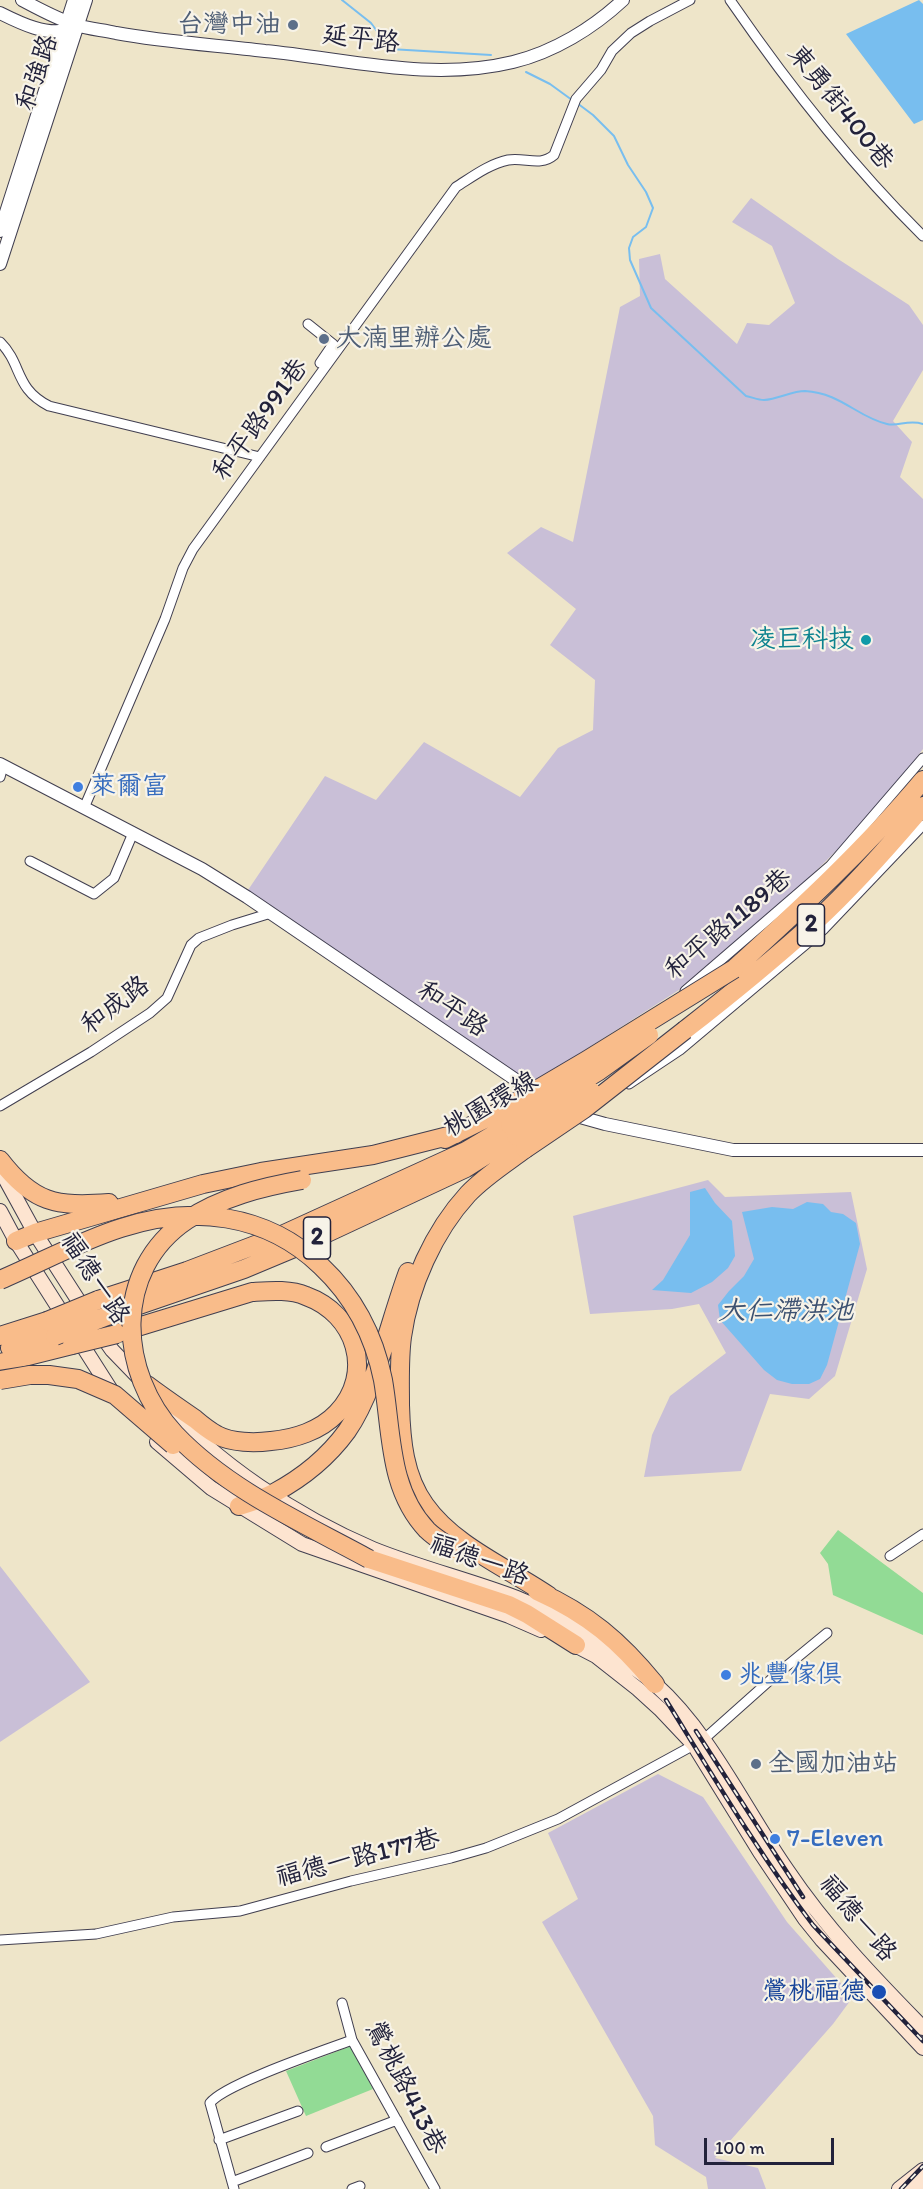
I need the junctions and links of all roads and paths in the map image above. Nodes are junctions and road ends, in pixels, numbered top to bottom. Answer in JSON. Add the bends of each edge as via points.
{"nodes":[{"id":1,"x":22,"y":0,"type":"edge"},
{"id":2,"x":74,"y":0,"type":"edge"},
{"id":3,"x":86,"y":0,"type":"edge"},
{"id":4,"x":624,"y":0,"type":"edge"},
{"id":5,"x":690,"y":0,"type":"edge"},
{"id":6,"x":730,"y":0,"type":"edge"},
{"id":7,"x":0,"y":13,"type":"edge"},
{"id":8,"x":69,"y":26,"type":"junction"},
{"id":9,"x":0,"y":231,"type":"edge"},
{"id":10,"x":923,"y":236,"type":"edge"},
{"id":11,"x":0,"y":264,"type":"edge"},
{"id":12,"x":308,"y":324,"type":"dead end"},
{"id":13,"x":0,"y":342,"type":"edge"},
{"id":14,"x":320,"y":363,"type":"dead end"},
{"id":15,"x":260,"y":457,"type":"junction"},
{"id":16,"x":923,"y":758,"type":"edge"},
{"id":17,"x":1,"y":769,"type":"edge"},
{"id":18,"x":923,"y":780,"type":"edge"},
{"id":19,"x":923,"y":806,"type":"edge"},
{"id":20,"x":84,"y":808,"type":"junction"},
{"id":21,"x":923,"y":825,"type":"edge"},
{"id":22,"x":134,"y":833,"type":"junction"},
{"id":23,"x":30,"y":861,"type":"dead end"},
{"id":24,"x":271,"y":914,"type":"junction"},
{"id":25,"x":534,"y":1094,"type":"junction"},
{"id":26,"x":0,"y":1106,"type":"edge"},
{"id":27,"x":580,"y":1117,"type":"junction"},
{"id":28,"x":513,"y":1131,"type":"junction"},
{"id":29,"x":456,"y":1134,"type":"junction"},
{"id":30,"x":923,"y":1150,"type":"edge"},
{"id":31,"x":0,"y":1160,"type":"edge"},
{"id":32,"x":0,"y":1169,"type":"edge"},
{"id":33,"x":161,"y":1195,"type":"junction"},
{"id":34,"x":0,"y":1211,"type":"edge"},
{"id":35,"x":35,"y":1233,"type":"junction"},
{"id":36,"x":16,"y":1241,"type":"junction"},
{"id":37,"x":0,"y":1281,"type":"edge"},
{"id":38,"x":51,"y":1329,"type":"junction"},
{"id":39,"x":0,"y":1336,"type":"edge"},
{"id":40,"x":0,"y":1351,"type":"edge"},
{"id":41,"x":0,"y":1364,"type":"edge"},
{"id":42,"x":0,"y":1380,"type":"edge"},
{"id":43,"x":147,"y":1385,"type":"junction"},
{"id":44,"x":272,"y":1494,"type":"junction"},
{"id":45,"x":239,"y":1506,"type":"junction"},
{"id":46,"x":292,"y":1506,"type":"junction"},
{"id":47,"x":271,"y":1526,"type":"junction"},
{"id":48,"x":923,"y":1534,"type":"edge"},
{"id":49,"x":890,"y":1556,"type":"dead end"},
{"id":50,"x":369,"y":1559,"type":"junction"},
{"id":51,"x":549,"y":1596,"type":"junction"},
{"id":52,"x":827,"y":1633,"type":"dead end"},
{"id":53,"x":576,"y":1645,"type":"junction"},
{"id":54,"x":655,"y":1684,"type":"junction"},
{"id":55,"x":698,"y":1743,"type":"junction"},
{"id":56,"x":0,"y":1940,"type":"edge"},
{"id":57,"x":342,"y":2003,"type":"dead end"},
{"id":58,"x":923,"y":2028,"type":"edge"},
{"id":59,"x":352,"y":2040,"type":"junction"},
{"id":60,"x":923,"y":2048,"type":"edge"},
{"id":61,"x":298,"y":2111,"type":"dead end"},
{"id":62,"x":397,"y":2120,"type":"junction"},
{"id":63,"x":219,"y":2140,"type":"junction"},
{"id":64,"x":326,"y":2146,"type":"dead end"},
{"id":65,"x":308,"y":2153,"type":"dead end"},
{"id":66,"x":923,"y":2170,"type":"edge"},
{"id":67,"x":923,"y":2183,"type":"edge"},
{"id":68,"x":233,"y":2186,"type":"edge"},
{"id":69,"x":435,"y":2189,"type":"edge"},
{"id":70,"x":899,"y":2189,"type":"edge"},
{"id":71,"x":915,"y":2189,"type":"edge"}],
"edges":[{"from":1,"to":8,"type":"street","name":"延平路"},
{"from":2,"to":8,"type":"street","name":"和強路"},
{"from":3,"to":8,"type":"street","name":"和強路"},
{"from":4,"to":8,"type":"street","name":"延平路","via":[[568,40],[539,53],[513,62],[458,71],[405,69]]},
{"from":5,"to":15,"type":"street","name":"和平路991巷","via":[[631,33],[612,51],[574,103],[554,155],[548,160],[507,160],[456,187]]},
{"from":6,"to":10,"type":"street","name":"東勇街400巷","via":[[852,162]]},
{"from":7,"to":8,"type":"street","name":"延平路","via":[[38,29]]},
{"from":8,"to":9,"type":"street","name":"和強路"},
{"from":8,"to":11,"type":"street","name":"和強路"},
{"from":12,"to":14,"type":"street","via":[[333,344]]},
{"from":13,"to":15,"type":"street","via":[[24,385],[37,400],[49,406]]},
{"from":15,"to":20,"type":"street","name":"和平路991巷","via":[[183,568]]},
{"from":16,"to":25,"type":"street","name":"和平路1189巷","via":[[821,874],[681,995]]},
{"from":17,"to":20,"type":"street","name":"和平路"},
{"from":18,"to":28,"type":"highway","number":"2","bridge":true,"via":[[886,825],[734,969],[587,1060]]},
{"from":19,"to":28,"type":"highway","number":"2","bridge":true,"via":[[818,919],[744,984],[584,1109]]},
{"from":20,"to":22,"type":"street","name":"和平路"},
{"from":21,"to":27,"type":"street","via":[[824,929],[680,1050]]},
{"from":22,"to":23,"type":"street","via":[[114,878],[93,894]]},
{"from":22,"to":24,"type":"street","name":"和平路","via":[[202,869]]},
{"from":24,"to":25,"type":"street","name":"和平路"},
{"from":24,"to":26,"type":"street","name":"和成路","via":[[199,938],[191,945],[166,998],[150,1013]]},
{"from":25,"to":27,"type":"street","name":"和平路"},
{"from":27,"to":30,"type":"street","name":"和平路","via":[[741,1150]]},
{"from":28,"to":29,"type":"highway"},
{"from":28,"to":38,"type":"highway","name":"桃園環線","number":"2","bridge":true,"via":[[466,1168],[299,1246],[244,1269],[102,1308]]},
{"from":28,"to":44,"type":"highway","via":[[426,1237],[413,1262],[362,1404],[347,1430],[308,1472]]},
{"from":28,"to":51,"type":"highway","via":[[427,1253],[402,1335],[401,1421],[407,1468],[413,1485],[435,1518],[466,1545]]},
{"from":29,"to":33,"type":"highway","via":[[373,1155],[261,1172]]},
{"from":29,"to":50,"type":"highway","bridge":true,"via":[[402,1157],[269,1186],[212,1205],[186,1221],[154,1252],[137,1284],[131,1337],[135,1363],[149,1400],[175,1434],[214,1468],[268,1504]]},
{"from":31,"to":33,"type":"highway","via":[[30,1192],[49,1201],[82,1204]]},
{"from":32,"to":35,"type":"main road","name":"福德一路"},
{"from":33,"to":35,"type":"highway"},
{"from":34,"to":36,"type":"main road","name":"福德一路"},
{"from":35,"to":36,"type":"highway"},
{"from":35,"to":43,"type":"main road","name":"福德一路","via":[[112,1350]]},
{"from":36,"to":45,"type":"main road","name":"福德一路","via":[[111,1392],[161,1446]]},
{"from":37,"to":51,"type":"highway","bridge":true,"via":[[122,1227],[174,1217],[220,1216],[247,1222],[290,1240],[330,1274],[363,1320],[382,1379],[395,1470],[414,1512],[428,1530],[453,1549]]},
{"from":38,"to":39,"type":"highway","name":"桃園環線","number":"2"},
{"from":38,"to":40,"type":"highway","name":"桃園環線","number":"2"},
{"from":41,"to":43,"type":"highway","bridge":true,"via":[[117,1334],[252,1292],[272,1290],[305,1295],[322,1304],[337,1315],[355,1345],[355,1383],[347,1400],[325,1424],[288,1440],[244,1442],[218,1436]]},
{"from":42,"to":50,"type":"highway","bridge":true,"via":[[30,1375],[68,1376],[115,1395],[239,1496],[321,1543]]},
{"from":43,"to":44,"type":"main road","name":"福德一路","via":[[174,1416],[228,1463]]},
{"from":44,"to":45,"type":"highway"},
{"from":44,"to":46,"type":"main road","name":"福德一路"},
{"from":45,"to":47,"type":"main road","name":"福德一路"},
{"from":46,"to":47,"type":"main road","via":[[276,1504]]},
{"from":46,"to":54,"type":"main road","name":"福德一路","via":[[373,1549],[503,1593],[570,1623]]},
{"from":47,"to":53,"type":"main road","name":"福德一路","via":[[302,1544],[509,1616]]},
{"from":48,"to":49,"type":"street"},
{"from":50,"to":53,"type":"highway","via":[[501,1602]]},
{"from":51,"to":54,"type":"highway","via":[[573,1609],[630,1653]]},
{"from":52,"to":55,"type":"street","name":"福德一路177巷"},
{"from":53,"to":55,"type":"main road","name":"福德一路","via":[[612,1668]]},
{"from":54,"to":55,"type":"main road","name":"福德一路","via":[[686,1718]]},
{"from":55,"to":56,"type":"street","name":"福德一路177巷","via":[[558,1819],[451,1858],[240,1911],[173,1917],[96,1934]]},
{"from":55,"to":58,"type":"main road","name":"福德一路","via":[[823,1920]]},
{"from":55,"to":60,"type":"main road","name":"福德一路","via":[[760,1852],[805,1919]]},
{"from":57,"to":59,"type":"street","name":"鶯桃路413巷"},
{"from":59,"to":62,"type":"street","name":"鶯桃路413巷"},
{"from":59,"to":63,"type":"street","via":[[214,2098],[210,2103]]},
{"from":61,"to":63,"type":"street"},
{"from":62,"to":64,"type":"street"},
{"from":62,"to":69,"type":"street","name":"鶯桃路413巷"},
{"from":63,"to":68,"type":"street"},
{"from":65,"to":68,"type":"street"},
{"from":66,"to":70,"type":"main road"},
{"from":67,"to":71,"type":"main road"}]}
